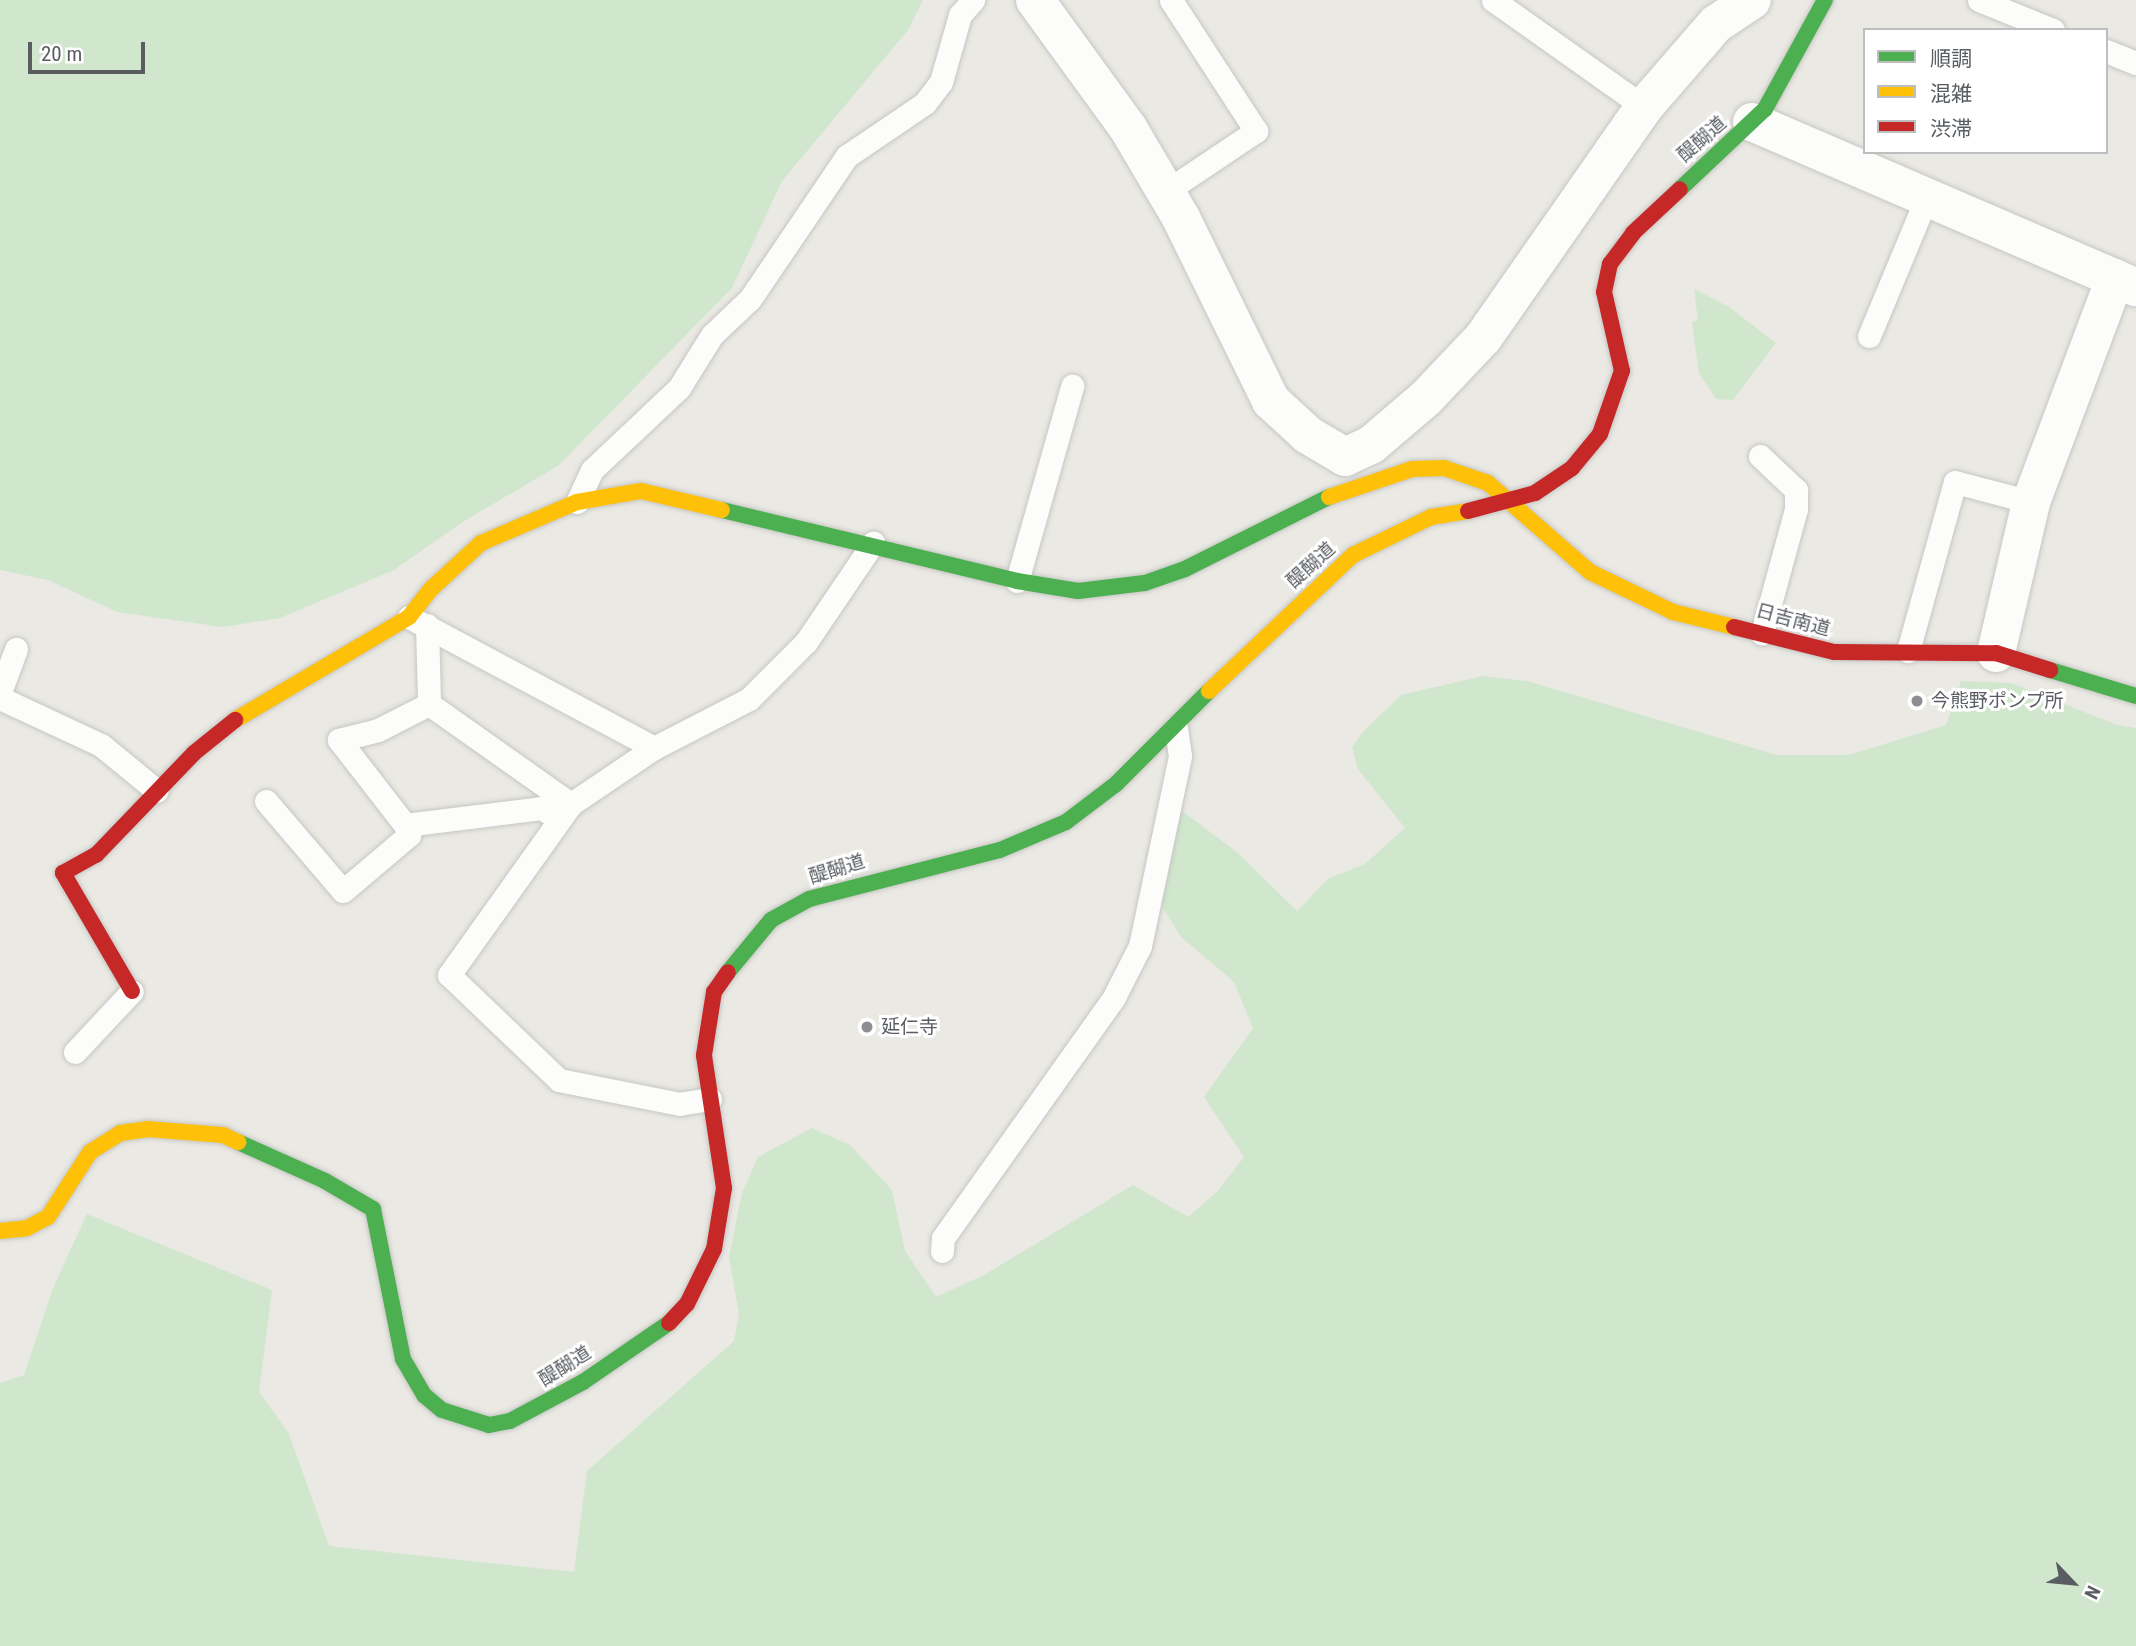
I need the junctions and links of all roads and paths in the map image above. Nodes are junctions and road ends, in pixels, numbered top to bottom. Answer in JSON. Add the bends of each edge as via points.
{"nodes":[{"id":1,"x":973,"y":0,"type":"edge"},
{"id":2,"x":1035,"y":0,"type":"edge"},
{"id":3,"x":1171,"y":0,"type":"edge"},
{"id":4,"x":1493,"y":0,"type":"edge"},
{"id":5,"x":1752,"y":0,"type":"edge"},
{"id":6,"x":1825,"y":0,"type":"edge"},
{"id":7,"x":1979,"y":0,"type":"edge"},
{"id":8,"x":2048,"y":28,"type":"edge"},
{"id":9,"x":2108,"y":52,"type":"edge"},
{"id":10,"x":2136,"y":63,"type":"edge"},
{"id":11,"x":1644,"y":107,"type":"junction"},
{"id":12,"x":1752,"y":122,"type":"junction"},
{"id":13,"x":1166,"y":192,"type":"junction"},
{"id":14,"x":1926,"y":199,"type":"junction"},
{"id":15,"x":2125,"y":282,"type":"edge"},
{"id":16,"x":1869,"y":336,"type":"dead end"},
{"id":17,"x":1072,"y":386,"type":"dead end"},
{"id":18,"x":1760,"y":456,"type":"dead end"},
{"id":19,"x":577,"y":502,"type":"junction"},
{"id":20,"x":1514,"y":502,"type":"junction"},
{"id":21,"x":2031,"y":502,"type":"junction"},
{"id":22,"x":873,"y":544,"type":"junction"},
{"id":23,"x":1017,"y":581,"type":"junction"},
{"id":24,"x":418,"y":621,"type":"junction"},
{"id":25,"x":1762,"y":633,"type":"junction"},
{"id":26,"x":16,"y":649,"type":"dead end"},
{"id":27,"x":1908,"y":651,"type":"junction"},
{"id":28,"x":1996,"y":653,"type":"junction"},
{"id":29,"x":0,"y":692,"type":"edge"},
{"id":30,"x":2136,"y":696,"type":"edge"},
{"id":31,"x":0,"y":698,"type":"edge"},
{"id":32,"x":429,"y":704,"type":"junction"},
{"id":33,"x":1176,"y":728,"type":"junction"},
{"id":34,"x":654,"y":748,"type":"junction"},
{"id":35,"x":157,"y":790,"type":"junction"},
{"id":36,"x":266,"y":801,"type":"dead end"},
{"id":37,"x":565,"y":812,"type":"junction"},
{"id":38,"x":405,"y":824,"type":"junction"},
{"id":39,"x":132,"y":991,"type":"joint"},
{"id":40,"x":75,"y":1052,"type":"dead end"},
{"id":41,"x":710,"y":1099,"type":"junction"},
{"id":42,"x":0,"y":1231,"type":"edge"},
{"id":43,"x":942,"y":1251,"type":"dead end"}],
"edges":[{"from":1,"to":19,"type":"lane","via":[[960,15],[941,82],[925,103],[847,156],[750,299],[712,335],[679,388],[592,470]]},
{"from":2,"to":13,"type":"street","via":[[1128,128]]},
{"from":3,"to":13,"type":"lane","via":[[1256,131]]},
{"from":4,"to":11,"type":"lane"},
{"from":5,"to":11,"type":"street","via":[[1716,24]]},
{"from":6,"to":12,"type":"main road","name":"醍醐道","via":[[1777,95]]},
{"from":7,"to":8,"type":"lane"},
{"from":9,"to":10,"type":"lane"},
{"from":11,"to":13,"type":"street","via":[[1483,338],[1426,398],[1371,445],[1345,457],[1308,435],[1271,401]]},
{"from":12,"to":14,"type":"street"},
{"from":12,"to":20,"type":"main road","name":"醍醐道","via":[[1682,184],[1618,251],[1604,292],[1622,371],[1610,414],[1572,468]]},
{"from":14,"to":15,"type":"street"},
{"from":14,"to":16,"type":"lane"},
{"from":15,"to":21,"type":"street"},
{"from":17,"to":23,"type":"lane"},
{"from":18,"to":25,"type":"lane","via":[[1796,490],[1796,509]]},
{"from":19,"to":22,"type":"main road","name":"日吉南道","via":[[641,491]]},
{"from":19,"to":24,"type":"main road","name":"日吉南道","via":[[481,543],[432,588]]},
{"from":20,"to":23,"type":"main road","name":"日吉南道","via":[[1474,476],[1444,468],[1412,469],[1322,500],[1185,569],[1145,583],[1078,590]]},
{"from":20,"to":25,"type":"main road","name":"日吉南道","via":[[1590,572],[1672,612]]},
{"from":20,"to":33,"type":"main road","name":"醍醐道","via":[[1431,517],[1353,555],[1309,592]]},
{"from":21,"to":27,"type":"lane","via":[[1955,482]]},
{"from":21,"to":28,"type":"street"},
{"from":22,"to":23,"type":"main road","name":"日吉南道"},
{"from":22,"to":34,"type":"lane","via":[[806,642],[773,677],[749,699]]},
{"from":24,"to":32,"type":"lane"},
{"from":24,"to":34,"type":"lane"},
{"from":24,"to":35,"type":"main road","via":[[240,716]]},
{"from":25,"to":27,"type":"main road","name":"日吉南道","via":[[1834,652]]},
{"from":26,"to":29,"type":"lane"},
{"from":27,"to":28,"type":"main road","name":"日吉南道"},
{"from":28,"to":30,"type":"main road","name":"日吉南道"},
{"from":31,"to":35,"type":"lane","via":[[101,745]]},
{"from":32,"to":37,"type":"lane"},
{"from":32,"to":38,"type":"lane","via":[[379,730],[339,740]]},
{"from":33,"to":41,"type":"main road","name":"醍醐道","via":[[1116,784],[1066,822],[1000,850],[809,899],[771,920],[714,992],[704,1055]]},
{"from":33,"to":43,"type":"lane","via":[[1180,756],[1140,946],[1114,997],[943,1238]]},
{"from":34,"to":37,"type":"lane"},
{"from":35,"to":39,"type":"main road","via":[[96,855],[63,873]]},
{"from":36,"to":38,"type":"lane","via":[[343,891],[409,835]]},
{"from":37,"to":38,"type":"lane","via":[[541,808]]},
{"from":37,"to":41,"type":"lane","via":[[449,975],[559,1080],[680,1104]]},
{"from":39,"to":40,"type":"lane"},
{"from":41,"to":42,"type":"main road","name":"醍醐道","via":[[720,1148],[722,1209],[714,1249],[687,1304],[667,1325],[583,1382],[510,1421],[489,1425],[442,1410],[424,1395],[408,1369],[373,1209],[325,1181],[223,1135],[147,1129],[120,1133],[90,1152],[48,1217],[27,1228]]}]}
